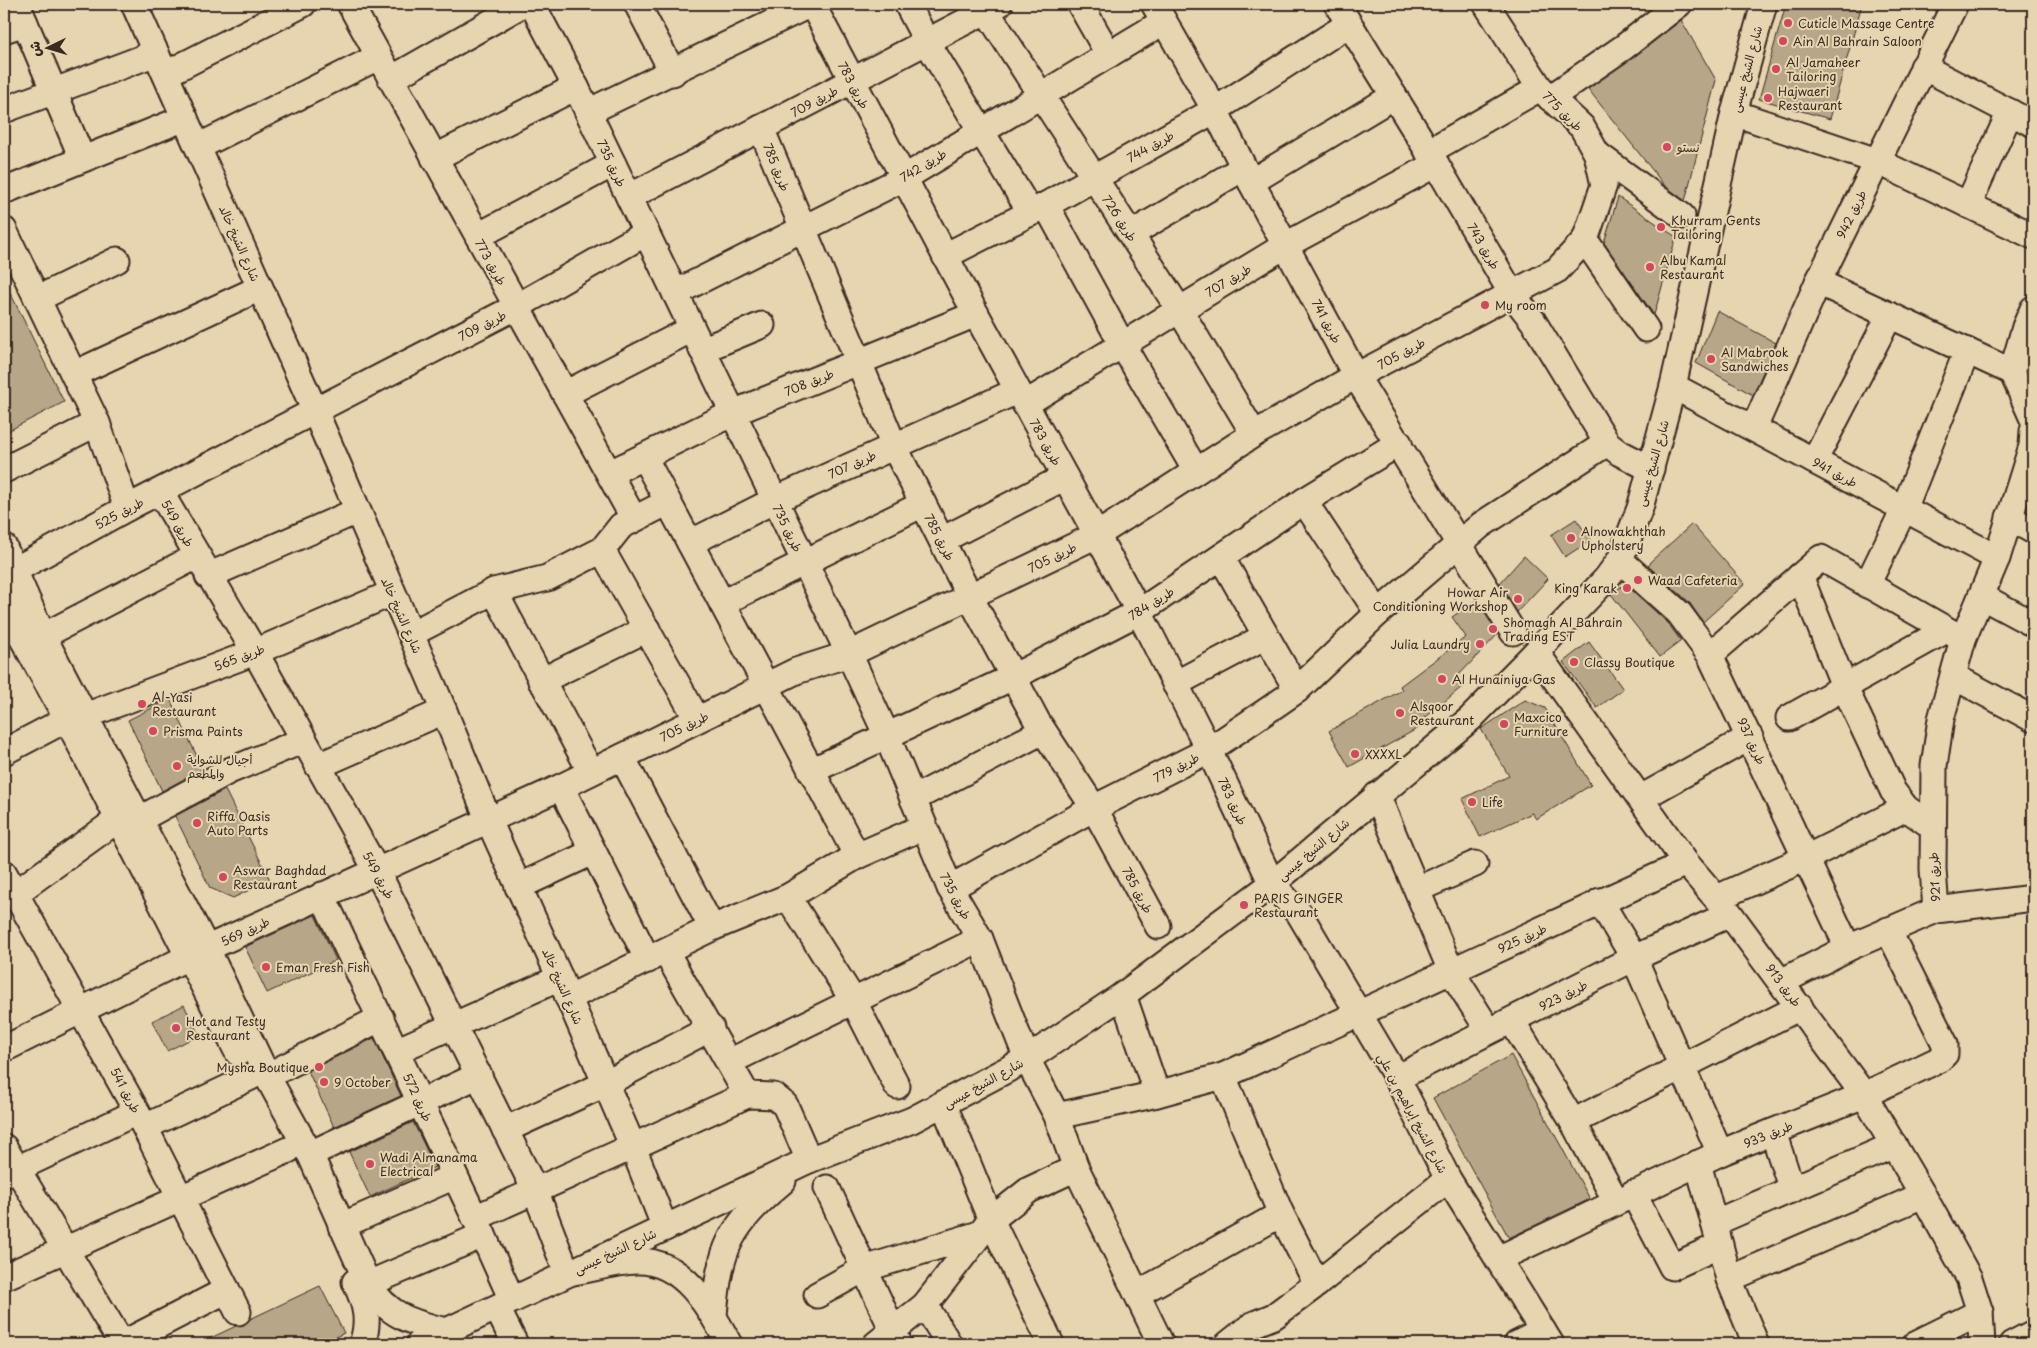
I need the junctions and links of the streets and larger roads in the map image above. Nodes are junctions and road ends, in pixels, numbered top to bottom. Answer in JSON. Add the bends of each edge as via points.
{"nodes":[{"id":1,"x":134,"y":4,"type":"edge"},
{"id":2,"x":302,"y":4,"type":"edge"},
{"id":3,"x":350,"y":4,"type":"edge"},
{"id":4,"x":523,"y":4,"type":"edge"},
{"id":5,"x":532,"y":4,"type":"edge"},
{"id":6,"x":637,"y":4,"type":"edge"},
{"id":7,"x":812,"y":4,"type":"edge"},
{"id":8,"x":906,"y":4,"type":"edge"},
{"id":9,"x":1080,"y":4,"type":"edge"},
{"id":10,"x":1486,"y":4,"type":"edge"},
{"id":11,"x":1679,"y":4,"type":"edge"},
{"id":12,"x":1764,"y":4,"type":"edge"},
{"id":13,"x":1955,"y":4,"type":"edge"},
{"id":14,"x":989,"y":6,"type":"edge"},
{"id":15,"x":1158,"y":13,"type":"edge"},
{"id":16,"x":1343,"y":14,"type":"edge"},
{"id":17,"x":15,"y":19,"type":"edge"},
{"id":18,"x":927,"y":42,"type":"junction"},
{"id":19,"x":1109,"y":55,"type":"junction"},
{"id":20,"x":378,"y":57,"type":"junction"},
{"id":21,"x":161,"y":64,"type":"junction"},
{"id":22,"x":1923,"y":67,"type":"junction"},
{"id":23,"x":673,"y":73,"type":"junction"},
{"id":24,"x":391,"y":79,"type":"junction"},
{"id":25,"x":852,"y":81,"type":"junction"},
{"id":26,"x":576,"y":87,"type":"junction"},
{"id":27,"x":54,"y":92,"type":"junction"},
{"id":28,"x":1545,"y":93,"type":"junction"},
{"id":29,"x":1394,"y":96,"type":"junction"},
{"id":30,"x":1041,"y":97,"type":"junction"},
{"id":31,"x":4,"y":110,"type":"edge"},
{"id":32,"x":1215,"y":110,"type":"junction"},
{"id":33,"x":588,"y":112,"type":"junction"},
{"id":34,"x":2010,"y":112,"type":"junction"},
{"id":35,"x":1734,"y":114,"type":"junction"},
{"id":36,"x":185,"y":118,"type":"junction"},
{"id":37,"x":2033,"y":124,"type":"edge"},
{"id":38,"x":761,"y":128,"type":"junction"},
{"id":39,"x":982,"y":131,"type":"junction"},
{"id":40,"x":198,"y":147,"type":"junction"},
{"id":41,"x":1597,"y":154,"type":"junction"},
{"id":42,"x":82,"y":158,"type":"junction"},
{"id":43,"x":434,"y":158,"type":"junction"},
{"id":44,"x":1432,"y":158,"type":"junction"},
{"id":45,"x":1877,"y":161,"type":"junction"},
{"id":46,"x":613,"y":164,"type":"junction"},
{"id":47,"x":1247,"y":175,"type":"junction"},
{"id":48,"x":1094,"y":177,"type":"junction"},
{"id":49,"x":904,"y":178,"type":"junction"},
{"id":50,"x":4,"y":191,"type":"edge"},
{"id":51,"x":629,"y":197,"type":"junction"},
{"id":52,"x":1968,"y":205,"type":"junction"},
{"id":53,"x":1038,"y":209,"type":"junction"},
{"id":54,"x":1682,"y":216,"type":"dead end"},
{"id":55,"x":803,"y":229,"type":"junction"},
{"id":56,"x":646,"y":233,"type":"junction"},
{"id":57,"x":1131,"y":234,"type":"junction"},
{"id":58,"x":478,"y":236,"type":"junction"},
{"id":59,"x":2033,"y":236,"type":"edge"},
{"id":60,"x":1585,"y":240,"type":"junction"},
{"id":61,"x":1286,"y":245,"type":"junction"},
{"id":62,"x":7,"y":246,"type":"edge"},
{"id":63,"x":945,"y":256,"type":"junction"},
{"id":64,"x":116,"y":260,"type":"dead end"},
{"id":65,"x":1818,"y":282,"type":"junction"},
{"id":66,"x":260,"y":288,"type":"junction"},
{"id":67,"x":675,"y":293,"type":"junction"},
{"id":68,"x":1512,"y":294,"type":"junction"},
{"id":69,"x":37,"y":299,"type":"junction"},
{"id":70,"x":516,"y":307,"type":"junction"},
{"id":71,"x":1179,"y":309,"type":"junction"},
{"id":72,"x":2033,"y":309,"type":"edge"},
{"id":73,"x":976,"y":314,"type":"junction"},
{"id":74,"x":1890,"y":316,"type":"junction"},
{"id":75,"x":762,"y":325,"type":"dead end"},
{"id":76,"x":1646,"y":329,"type":"dead end"},
{"id":77,"x":697,"y":339,"type":"junction"},
{"id":78,"x":1123,"y":346,"type":"junction"},
{"id":79,"x":1967,"y":351,"type":"junction"},
{"id":80,"x":858,"y":362,"type":"junction"},
{"id":81,"x":2012,"y":372,"type":"junction"},
{"id":82,"x":74,"y":374,"type":"junction"},
{"id":83,"x":1356,"y":376,"type":"junction"},
{"id":84,"x":1673,"y":386,"type":"junction"},
{"id":85,"x":565,"y":394,"type":"junction"},
{"id":86,"x":1021,"y":398,"type":"junction"},
{"id":87,"x":315,"y":411,"type":"junction"},
{"id":88,"x":733,"y":413,"type":"junction"},
{"id":89,"x":2033,"y":419,"type":"edge"},
{"id":90,"x":96,"y":423,"type":"junction"},
{"id":91,"x":1754,"y":428,"type":"junction"},
{"id":92,"x":2033,"y":431,"type":"edge"},
{"id":93,"x":1254,"y":434,"type":"junction"},
{"id":94,"x":1399,"y":443,"type":"junction"},
{"id":95,"x":1607,"y":443,"type":"junction"},
{"id":96,"x":894,"y":446,"type":"junction"},
{"id":97,"x":644,"y":457,"type":"junction"},
{"id":98,"x":1814,"y":461,"type":"junction"},
{"id":99,"x":1651,"y":469,"type":"junction"},
{"id":100,"x":4,"y":470,"type":"edge"},
{"id":101,"x":1196,"y":471,"type":"junction"},
{"id":102,"x":610,"y":473,"type":"junction"},
{"id":103,"x":1065,"y":477,"type":"junction"},
{"id":104,"x":160,"y":492,"type":"junction"},
{"id":105,"x":775,"y":500,"type":"junction"},
{"id":106,"x":1304,"y":501,"type":"junction"},
{"id":107,"x":668,"y":502,"type":"junction"},
{"id":108,"x":923,"y":504,"type":"junction"},
{"id":109,"x":127,"y":508,"type":"junction"},
{"id":110,"x":1904,"y":509,"type":"junction"},
{"id":111,"x":357,"y":511,"type":"junction"},
{"id":112,"x":2009,"y":517,"type":"junction"},
{"id":113,"x":634,"y":519,"type":"junction"},
{"id":114,"x":2033,"y":531,"type":"edge"},
{"id":115,"x":1096,"y":535,"type":"junction"},
{"id":116,"x":942,"y":540,"type":"junction"},
{"id":117,"x":690,"y":544,"type":"junction"},
{"id":118,"x":1458,"y":544,"type":"junction"},
{"id":119,"x":4,"y":547,"type":"edge"},
{"id":120,"x":602,"y":550,"type":"junction"},
{"id":121,"x":1221,"y":557,"type":"junction"},
{"id":122,"x":1997,"y":558,"type":"junction"},
{"id":123,"x":1620,"y":560,"type":"junction"},
{"id":124,"x":805,"y":562,"type":"junction"},
{"id":125,"x":203,"y":566,"type":"junction"},
{"id":126,"x":10,"y":573,"type":"edge"},
{"id":127,"x":1800,"y":576,"type":"junction"},
{"id":128,"x":1867,"y":585,"type":"junction"},
{"id":129,"x":494,"y":591,"type":"junction"},
{"id":130,"x":392,"y":593,"type":"junction"},
{"id":131,"x":1980,"y":596,"type":"junction"},
{"id":132,"x":970,"y":597,"type":"junction"},
{"id":133,"x":722,"y":603,"type":"junction"},
{"id":134,"x":4,"y":605,"type":"edge"},
{"id":135,"x":1139,"y":612,"type":"junction"},
{"id":136,"x":1378,"y":613,"type":"junction"},
{"id":137,"x":2033,"y":624,"type":"edge"},
{"id":138,"x":647,"y":629,"type":"junction"},
{"id":139,"x":1513,"y":632,"type":"dead end"},
{"id":140,"x":411,"y":634,"type":"junction"},
{"id":141,"x":1955,"y":634,"type":"junction"},
{"id":142,"x":43,"y":636,"type":"junction"},
{"id":143,"x":1266,"y":636,"type":"junction"},
{"id":144,"x":255,"y":652,"type":"junction"},
{"id":145,"x":1536,"y":652,"type":"junction"},
{"id":146,"x":849,"y":654,"type":"junction"},
{"id":147,"x":1710,"y":654,"type":"junction"},
{"id":148,"x":1953,"y":676,"type":"junction"},
{"id":149,"x":1013,"y":677,"type":"junction"},
{"id":150,"x":541,"y":681,"type":"junction"},
{"id":151,"x":1175,"y":684,"type":"junction"},
{"id":152,"x":765,"y":686,"type":"junction"},
{"id":153,"x":1844,"y":686,"type":"junction"},
{"id":154,"x":1297,"y":690,"type":"junction"},
{"id":155,"x":444,"y":711,"type":"junction"},
{"id":156,"x":76,"y":717,"type":"junction"},
{"id":157,"x":1789,"y":718,"type":"dead end"},
{"id":158,"x":697,"y":719,"type":"junction"},
{"id":159,"x":2033,"y":719,"type":"edge"},
{"id":160,"x":1043,"y":731,"type":"junction"},
{"id":161,"x":886,"y":736,"type":"junction"},
{"id":162,"x":1750,"y":737,"type":"junction"},
{"id":163,"x":304,"y":740,"type":"junction"},
{"id":164,"x":1209,"y":750,"type":"junction"},
{"id":165,"x":4,"y":752,"type":"edge"},
{"id":166,"x":622,"y":756,"type":"junction"},
{"id":167,"x":318,"y":766,"type":"junction"},
{"id":168,"x":811,"y":771,"type":"junction"},
{"id":169,"x":591,"y":772,"type":"junction"},
{"id":170,"x":561,"y":787,"type":"junction"},
{"id":171,"x":1377,"y":795,"type":"junction"},
{"id":172,"x":1641,"y":798,"type":"junction"},
{"id":173,"x":913,"y":799,"type":"junction"},
{"id":174,"x":1094,"y":808,"type":"junction"},
{"id":175,"x":1906,"y":808,"type":"junction"},
{"id":176,"x":128,"y":820,"type":"junction"},
{"id":177,"x":489,"y":821,"type":"junction"},
{"id":178,"x":923,"y":827,"type":"junction"},
{"id":179,"x":1933,"y":827,"type":"junction"},
{"id":180,"x":593,"y":852,"type":"junction"},
{"id":181,"x":858,"y":856,"type":"junction"},
{"id":182,"x":1806,"y":858,"type":"junction"},
{"id":183,"x":1686,"y":863,"type":"junction"},
{"id":184,"x":1475,"y":864,"type":"dead end"},
{"id":185,"x":377,"y":871,"type":"junction"},
{"id":186,"x":10,"y":883,"type":"edge"},
{"id":187,"x":1272,"y":884,"type":"junction"},
{"id":188,"x":518,"y":887,"type":"junction"},
{"id":189,"x":950,"y":888,"type":"junction"},
{"id":190,"x":1418,"y":889,"type":"junction"},
{"id":191,"x":322,"y":895,"type":"junction"},
{"id":192,"x":788,"y":897,"type":"junction"},
{"id":193,"x":2033,"y":898,"type":"edge"},
{"id":194,"x":1600,"y":901,"type":"junction"},
{"id":195,"x":1723,"y":906,"type":"junction"},
{"id":196,"x":1936,"y":910,"type":"junction"},
{"id":197,"x":1158,"y":926,"type":"dead end"},
{"id":198,"x":712,"y":928,"type":"junction"},
{"id":199,"x":1888,"y":930,"type":"junction"},
{"id":200,"x":980,"y":938,"type":"junction"},
{"id":201,"x":1848,"y":948,"type":"junction"},
{"id":202,"x":197,"y":953,"type":"junction"},
{"id":203,"x":657,"y":956,"type":"junction"},
{"id":204,"x":1634,"y":958,"type":"junction"},
{"id":205,"x":1451,"y":971,"type":"junction"},
{"id":206,"x":1781,"y":982,"type":"junction"},
{"id":207,"x":564,"y":988,"type":"junction"},
{"id":208,"x":1124,"y":995,"type":"junction"},
{"id":209,"x":853,"y":1000,"type":"junction"},
{"id":210,"x":1800,"y":1007,"type":"junction"},
{"id":211,"x":82,"y":1009,"type":"junction"},
{"id":212,"x":1358,"y":1015,"type":"junction"},
{"id":213,"x":381,"y":1018,"type":"junction"},
{"id":214,"x":1512,"y":1021,"type":"junction"},
{"id":215,"x":454,"y":1026,"type":"junction"},
{"id":216,"x":711,"y":1028,"type":"junction"},
{"id":217,"x":1488,"y":1032,"type":"junction"},
{"id":218,"x":4,"y":1049,"type":"edge"},
{"id":219,"x":396,"y":1051,"type":"junction"},
{"id":220,"x":1027,"y":1059,"type":"junction"},
{"id":221,"x":729,"y":1062,"type":"junction"},
{"id":222,"x":1683,"y":1066,"type":"junction"},
{"id":223,"x":479,"y":1075,"type":"junction"},
{"id":224,"x":1223,"y":1076,"type":"junction"},
{"id":225,"x":259,"y":1077,"type":"junction"},
{"id":226,"x":1397,"y":1078,"type":"junction"},
{"id":227,"x":605,"y":1084,"type":"junction"},
{"id":228,"x":897,"y":1086,"type":"dead end"},
{"id":229,"x":1157,"y":1094,"type":"junction"},
{"id":230,"x":747,"y":1095,"type":"junction"},
{"id":231,"x":1864,"y":1095,"type":"junction"},
{"id":232,"x":420,"y":1102,"type":"junction"},
{"id":233,"x":944,"y":1105,"type":"junction"},
{"id":234,"x":1057,"y":1116,"type":"junction"},
{"id":235,"x":141,"y":1120,"type":"junction"},
{"id":236,"x":1572,"y":1122,"type":"junction"},
{"id":237,"x":505,"y":1130,"type":"junction"},
{"id":238,"x":1773,"y":1132,"type":"junction"},
{"id":239,"x":1894,"y":1145,"type":"junction"},
{"id":240,"x":4,"y":1147,"type":"edge"},
{"id":241,"x":632,"y":1147,"type":"junction"},
{"id":242,"x":299,"y":1152,"type":"junction"},
{"id":243,"x":1709,"y":1158,"type":"junction"},
{"id":244,"x":809,"y":1160,"type":"junction"},
{"id":245,"x":1076,"y":1168,"type":"junction"},
{"id":246,"x":11,"y":1172,"type":"edge"},
{"id":247,"x":456,"y":1176,"type":"junction"},
{"id":248,"x":1448,"y":1179,"type":"junction"},
{"id":249,"x":827,"y":1188,"type":"dead end"},
{"id":250,"x":536,"y":1190,"type":"junction"},
{"id":251,"x":1792,"y":1190,"type":"junction"},
{"id":252,"x":1923,"y":1195,"type":"junction"},
{"id":253,"x":1624,"y":1197,"type":"junction"},
{"id":254,"x":181,"y":1198,"type":"junction"},
{"id":255,"x":1281,"y":1214,"type":"junction"},
{"id":256,"x":341,"y":1226,"type":"junction"},
{"id":257,"x":479,"y":1226,"type":"junction"},
{"id":258,"x":985,"y":1227,"type":"junction"},
{"id":259,"x":665,"y":1228,"type":"junction"},
{"id":260,"x":1717,"y":1234,"type":"junction"},
{"id":261,"x":65,"y":1250,"type":"junction"},
{"id":262,"x":1498,"y":1259,"type":"junction"},
{"id":263,"x":864,"y":1269,"type":"junction"},
{"id":264,"x":567,"y":1273,"type":"junction"},
{"id":265,"x":4,"y":1277,"type":"edge"},
{"id":266,"x":1729,"y":1279,"type":"junction"},
{"id":267,"x":368,"y":1284,"type":"junction"},
{"id":268,"x":1316,"y":1284,"type":"junction"},
{"id":269,"x":1137,"y":1294,"type":"junction"},
{"id":270,"x":817,"y":1295,"type":"dead end"},
{"id":271,"x":505,"y":1304,"type":"junction"},
{"id":272,"x":925,"y":1305,"type":"junction"},
{"id":273,"x":1980,"y":1312,"type":"junction"},
{"id":274,"x":714,"y":1315,"type":"junction"},
{"id":275,"x":456,"y":1333,"type":"edge"},
{"id":276,"x":2033,"y":1333,"type":"edge"},
{"id":277,"x":1547,"y":1338,"type":"edge"},
{"id":278,"x":889,"y":1340,"type":"edge"},
{"id":279,"x":122,"y":1344,"type":"edge"},
{"id":280,"x":362,"y":1344,"type":"edge"},
{"id":281,"x":419,"y":1344,"type":"edge"},
{"id":282,"x":515,"y":1344,"type":"edge"},
{"id":283,"x":729,"y":1344,"type":"edge"},
{"id":284,"x":948,"y":1344,"type":"edge"},
{"id":285,"x":1051,"y":1344,"type":"edge"},
{"id":286,"x":1161,"y":1344,"type":"edge"},
{"id":287,"x":1228,"y":1344,"type":"edge"},
{"id":288,"x":1517,"y":1344,"type":"edge"},
{"id":289,"x":1756,"y":1344,"type":"edge"},
{"id":290,"x":1916,"y":1344,"type":"edge"},
{"id":291,"x":1982,"y":1344,"type":"edge"},
{"id":292,"x":2012,"y":1344,"type":"edge"}],
"edges":[{"from":1,"to":21,"type":"street","name":"شارع الشيخ خالد"},
{"from":2,"to":21,"type":"street"},
{"from":3,"to":20,"type":"street","name":"طريق 773"},
{"from":4,"to":24,"type":"street"},
{"from":5,"to":26,"type":"street","name":"طريق 735"},
{"from":6,"to":23,"type":"street"},
{"from":7,"to":23,"type":"street"},
{"from":7,"to":25,"type":"street","name":"طريق 783"},
{"from":8,"to":18,"type":"street"},
{"from":9,"to":19,"type":"street"},
{"from":10,"to":28,"type":"street","name":"طريق 775"},
{"from":11,"to":28,"type":"street","name":"طريق 707","via":[[1624,47]]},
{"from":12,"to":35,"type":"street","name":"شارع الشيخ عيسى"},
{"from":13,"to":22,"type":"street","name":"طريق 942"},
{"from":14,"to":18,"type":"street","name":"طريق 709"},
{"from":14,"to":30,"type":"street","name":"طريق 726"},
{"from":15,"to":19,"type":"street","name":"طريق 742"},
{"from":15,"to":32,"type":"street","name":"طريق 741"},
{"from":16,"to":29,"type":"street","name":"طريق 743"},
{"from":16,"to":32,"type":"street","name":"طريق 744"},
{"from":17,"to":27,"type":"street"},
{"from":18,"to":25,"type":"street","name":"طريق 709"},
{"from":18,"to":39,"type":"street"},
{"from":19,"to":30,"type":"street","name":"طريق 742"},
{"from":20,"to":24,"type":"street","name":"طريق 773"},
{"from":20,"to":40,"type":"street"},
{"from":21,"to":27,"type":"street"},
{"from":21,"to":36,"type":"street","name":"شارع الشيخ خالد"},
{"from":22,"to":34,"type":"street"},
{"from":22,"to":45,"type":"street","name":"طريق 942"},
{"from":23,"to":33,"type":"street"},
{"from":24,"to":43,"type":"street","name":"طريق 773"},
{"from":25,"to":38,"type":"street","name":"طريق 709"},
{"from":25,"to":49,"type":"street","name":"طريق 783"},
{"from":26,"to":33,"type":"street","name":"طريق 735"},
{"from":26,"to":43,"type":"street"},
{"from":27,"to":31,"type":"street"},
{"from":27,"to":42,"type":"street"},
{"from":28,"to":41,"type":"street","name":"طريق 775","via":[[1582,127]]},
{"from":28,"to":44,"type":"street","name":"طريق 707"},
{"from":29,"to":44,"type":"street","name":"طريق 743"},
{"from":29,"to":47,"type":"street"},
{"from":30,"to":39,"type":"street","name":"طريق 742"},
{"from":30,"to":48,"type":"street","name":"طريق 726"},
{"from":32,"to":47,"type":"street","name":"طريق 741"},
{"from":32,"to":48,"type":"street","name":"طريق 744"},
{"from":33,"to":46,"type":"street","name":"طريق 735"},
{"from":34,"to":37,"type":"street"},
{"from":34,"to":52,"type":"street"},
{"from":35,"to":45,"type":"street"},
{"from":35,"to":84,"type":"street","name":"شارع الشيخ عيسى"},
{"from":36,"to":40,"type":"street","name":"شارع الشيخ خالد"},
{"from":36,"to":42,"type":"street"},
{"from":38,"to":51,"type":"street","name":"طريق 709"},
{"from":38,"to":55,"type":"street","name":"طريق 785"},
{"from":39,"to":49,"type":"street","name":"طريق 742"},
{"from":39,"to":53,"type":"street"},
{"from":40,"to":66,"type":"street","name":"شارع الشيخ خالد"},
{"from":41,"to":54,"type":"street"},
{"from":41,"to":60,"type":"street","name":"طريق 775","via":[[1604,184]]},
{"from":42,"to":50,"type":"street"},
{"from":43,"to":58,"type":"street","name":"طريق 773"},
{"from":44,"to":61,"type":"street","name":"طريق 707"},
{"from":44,"to":68,"type":"street","name":"طريق 743"},
{"from":45,"to":52,"type":"street"},
{"from":45,"to":65,"type":"street","name":"طريق 942"},
{"from":46,"to":51,"type":"street","name":"طريق 735"},
{"from":46,"to":58,"type":"street"},
{"from":47,"to":57,"type":"street"},
{"from":47,"to":61,"type":"street","name":"طريق 741"},
{"from":48,"to":53,"type":"street","name":"طريق 744"},
{"from":48,"to":57,"type":"street","name":"طريق 726"},
{"from":49,"to":55,"type":"street","name":"طريق 742"},
{"from":49,"to":63,"type":"street","name":"طريق 783"},
{"from":51,"to":56,"type":"street","name":"طريق 735"},
{"from":52,"to":59,"type":"street"},
{"from":53,"to":63,"type":"street","name":"طريق 744"},
{"from":53,"to":78,"type":"street"},
{"from":55,"to":67,"type":"street","name":"طريق 742"},
{"from":55,"to":80,"type":"street","name":"طريق 785"},
{"from":56,"to":67,"type":"street","name":"طريق 735"},
{"from":56,"to":70,"type":"street","name":"طريق 709"},
{"from":57,"to":71,"type":"street","name":"طريق 726"},
{"from":58,"to":70,"type":"street","name":"طريق 773"},
{"from":60,"to":68,"type":"street","name":"طريق 705","via":[[1557,270]]},
{"from":60,"to":76,"type":"street"},
{"from":61,"to":71,"type":"street","name":"طريق 707"},
{"from":61,"to":83,"type":"street","name":"طريق 741"},
{"from":62,"to":69,"type":"street"},
{"from":63,"to":73,"type":"street","name":"طريق 783"},
{"from":64,"to":69,"type":"street"},
{"from":65,"to":74,"type":"street"},
{"from":65,"to":91,"type":"street","name":"طريق 942"},
{"from":66,"to":82,"type":"street"},
{"from":66,"to":87,"type":"street","name":"شارع الشيخ خالد"},
{"from":67,"to":77,"type":"street","name":"طريق 735"},
{"from":68,"to":83,"type":"street","name":"طريق 705"},
{"from":68,"to":95,"type":"street","name":"طريق 743","via":[[1533,321]]},
{"from":69,"to":82,"type":"street"},
{"from":70,"to":85,"type":"street","name":"طريق 773"},
{"from":70,"to":87,"type":"street","name":"طريق 709"},
{"from":71,"to":78,"type":"street","name":"طريق 707"},
{"from":71,"to":93,"type":"street","name":"طريق 726"},
{"from":72,"to":81,"type":"street"},
{"from":73,"to":80,"type":"street","name":"طريق 708"},
{"from":73,"to":86,"type":"street","name":"طريق 783"},
{"from":74,"to":79,"type":"street"},
{"from":74,"to":98,"type":"street"},
{"from":75,"to":77,"type":"street"},
{"from":77,"to":85,"type":"street"},
{"from":77,"to":88,"type":"street","name":"طريق 735"},
{"from":78,"to":86,"type":"street","name":"طريق 707"},
{"from":78,"to":101,"type":"street"},
{"from":79,"to":81,"type":"street"},
{"from":79,"to":110,"type":"street"},
{"from":80,"to":88,"type":"street","name":"طريق 708"},
{"from":80,"to":96,"type":"street","name":"طريق 785"},
{"from":81,"to":89,"type":"street"},
{"from":82,"to":90,"type":"street"},
{"from":83,"to":93,"type":"street","name":"طريق 705"},
{"from":83,"to":94,"type":"street","name":"طريق 741"},
{"from":84,"to":91,"type":"street","name":"طريق 941"},
{"from":84,"to":99,"type":"street","name":"شارع الشيخ عيسى"},
{"from":85,"to":102,"type":"street","name":"طريق 773"},
{"from":86,"to":96,"type":"street","name":"طريق 707"},
{"from":86,"to":103,"type":"street","name":"طريق 783"},
{"from":87,"to":104,"type":"street","name":"طريق 525"},
{"from":87,"to":111,"type":"street","name":"شارع الشيخ خالد"},
{"from":88,"to":97,"type":"street","name":"طريق 708"},
{"from":88,"to":105,"type":"street","name":"طريق 735"},
{"from":90,"to":100,"type":"street"},
{"from":90,"to":109,"type":"street"},
{"from":91,"to":98,"type":"street","name":"طريق 941"},
{"from":92,"to":112,"type":"street","name":"طريق 921","via":[[2032,446]]},
{"from":93,"to":101,"type":"street","name":"طريق 705"},
{"from":94,"to":106,"type":"street","name":"طريق 784"},
{"from":94,"to":118,"type":"street","name":"طريق 741"},
{"from":95,"to":99,"type":"street","name":"طريق 743"},
{"from":95,"to":118,"type":"street","name":"طريق 779","via":[[1481,525]]},
{"from":96,"to":105,"type":"street","name":"طريق 707"},
{"from":96,"to":108,"type":"street","name":"طريق 785"},
{"from":97,"to":102,"type":"street","name":"طريق 708"},
{"from":97,"to":107,"type":"street"},
{"from":98,"to":110,"type":"street","name":"طريق 941"},
{"from":99,"to":123,"type":"street","name":"شارع الشيخ عيسى"},
{"from":101,"to":115,"type":"street","name":"طريق 705"},
{"from":102,"to":113,"type":"street","name":"طريق 773"},
{"from":103,"to":115,"type":"street","name":"طريق 783"},
{"from":103,"to":116,"type":"street"},
{"from":104,"to":109,"type":"street","name":"طريق 525"},
{"from":104,"to":125,"type":"street","name":"طريق 549"},
{"from":105,"to":117,"type":"street","name":"طريق 707"},
{"from":105,"to":124,"type":"street","name":"طريق 735"},
{"from":106,"to":121,"type":"street","name":"طريق 784"},
{"from":106,"to":136,"type":"street"},
{"from":107,"to":113,"type":"street"},
{"from":107,"to":117,"type":"street"},
{"from":108,"to":116,"type":"street","name":"طريق 785"},
{"from":108,"to":124,"type":"street"},
{"from":109,"to":126,"type":"street","name":"طريق 525"},
{"from":110,"to":122,"type":"street","name":"طريق 941"},
{"from":110,"to":128,"type":"street"},
{"from":111,"to":125,"type":"street"},
{"from":111,"to":130,"type":"street","name":"شارع الشيخ خالد"},
{"from":112,"to":114,"type":"street"},
{"from":112,"to":122,"type":"street","name":"طريق 921"},
{"from":113,"to":120,"type":"street","via":[[621,526]]},
{"from":115,"to":132,"type":"street","name":"طريق 705"},
{"from":115,"to":135,"type":"street","name":"طريق 783"},
{"from":116,"to":132,"type":"street","name":"طريق 785"},
{"from":117,"to":133,"type":"street"},
{"from":118,"to":136,"type":"street","name":"طريق 779"},
{"from":118,"to":139,"type":"street","name":"طريق 741"},
{"from":119,"to":126,"type":"street"},
{"from":120,"to":129,"type":"street","via":[[547,578]]},
{"from":120,"to":138,"type":"street"},
{"from":121,"to":135,"type":"street","name":"طريق 784"},
{"from":121,"to":143,"type":"street"},
{"from":122,"to":131,"type":"street","name":"طريق 921"},
{"from":123,"to":145,"type":"street","name":"شارع الشيخ عيسى"},
{"from":123,"to":147,"type":"street","name":"طريق 937","via":[[1680,613]]},
{"from":124,"to":133,"type":"street"},
{"from":124,"to":146,"type":"street","name":"طريق 735"},
{"from":125,"to":142,"type":"street"},
{"from":125,"to":144,"type":"street","name":"طريق 549"},
{"from":126,"to":142,"type":"street"},
{"from":127,"to":128,"type":"street","via":[[1821,558]]},
{"from":127,"to":147,"type":"street"},
{"from":127,"to":153,"type":"street"},
{"from":128,"to":141,"type":"street"},
{"from":129,"to":140,"type":"street"},
{"from":129,"to":150,"type":"street"},
{"from":130,"to":140,"type":"street","name":"شارع الشيخ خالد"},
{"from":130,"to":144,"type":"street","name":"طريق 565"},
{"from":131,"to":137,"type":"street"},
{"from":131,"to":141,"type":"street","name":"طريق 921"},
{"from":132,"to":146,"type":"street","name":"طريق 705"},
{"from":132,"to":149,"type":"street","name":"طريق 785"},
{"from":133,"to":152,"type":"street"},
{"from":134,"to":156,"type":"street"},
{"from":135,"to":149,"type":"street","name":"طريق 784"},
{"from":135,"to":151,"type":"street","name":"طريق 783"},
{"from":136,"to":154,"type":"street","name":"طريق 779"},
{"from":138,"to":150,"type":"street"},
{"from":138,"to":158,"type":"street"},
{"from":140,"to":155,"type":"street","name":"شارع الشيخ خالد"},
{"from":141,"to":148,"type":"street","name":"طريق 921"},
{"from":141,"to":153,"type":"street"},
{"from":142,"to":156,"type":"street"},
{"from":143,"to":151,"type":"street"},
{"from":143,"to":154,"type":"street"},
{"from":144,"to":156,"type":"street","name":"طريق 565"},
{"from":144,"to":163,"type":"street","name":"طريق 549"},
{"from":145,"to":171,"type":"street","name":"شارع الشيخ عيسى","via":[[1470,719]]},
{"from":145,"to":172,"type":"street","name":"طريق 913"},
{"from":146,"to":152,"type":"street","name":"طريق 705","via":[[796,671]]},
{"from":146,"to":161,"type":"street","name":"طريق 735"},
{"from":147,"to":162,"type":"street","name":"طريق 937"},
{"from":148,"to":159,"type":"street"},
{"from":148,"to":179,"type":"street","name":"طريق 921","via":[[1941,719],[1934,766]]},
{"from":149,"to":160,"type":"street","name":"طريق 785"},
{"from":149,"to":161,"type":"street","name":"طريق 784"},
{"from":150,"to":169,"type":"street"},
{"from":151,"to":164,"type":"street","name":"طريق 783"},
{"from":152,"to":158,"type":"street","name":"طريق 705"},
{"from":152,"to":168,"type":"street"},
{"from":153,"to":157,"type":"street"},
{"from":153,"to":175,"type":"street","via":[[1893,791]]},
{"from":154,"to":164,"type":"street","name":"طريق 779"},
{"from":155,"to":167,"type":"street"},
{"from":155,"to":177,"type":"street","name":"شارع الشيخ خالد"},
{"from":156,"to":165,"type":"street","name":"طريق 565"},
{"from":156,"to":176,"type":"street"},
{"from":158,"to":166,"type":"street","name":"طريق 705"},
{"from":160,"to":173,"type":"street"},
{"from":160,"to":174,"type":"street","name":"طريق 785"},
{"from":161,"to":168,"type":"street"},
{"from":161,"to":173,"type":"street","name":"طريق 735"},
{"from":162,"to":172,"type":"street"},
{"from":162,"to":182,"type":"street","name":"طريق 937"},
{"from":163,"to":167,"type":"street","name":"طريق 549"},
{"from":163,"to":176,"type":"street","via":[[229,771]]},
{"from":164,"to":174,"type":"street","name":"طريق 779"},
{"from":164,"to":187,"type":"street","name":"طريق 783"},
{"from":166,"to":169,"type":"street","name":"طريق 705"},
{"from":166,"to":198,"type":"street"},
{"from":167,"to":185,"type":"street","name":"طريق 549"},
{"from":168,"to":181,"type":"street"},
{"from":169,"to":170,"type":"street","name":"طريق 705"},
{"from":170,"to":177,"type":"street","name":"طريق 705"},
{"from":170,"to":180,"type":"street"},
{"from":171,"to":187,"type":"street","name":"شارع الشيخ عيسى"},
{"from":171,"to":190,"type":"street"},
{"from":172,"to":183,"type":"street","name":"طريق 913"},
{"from":173,"to":178,"type":"street","name":"طريق 735"},
{"from":174,"to":189,"type":"street","name":"طريق 779"},
{"from":174,"to":197,"type":"street","name":"طريق 785"},
{"from":175,"to":179,"type":"street"},
{"from":175,"to":182,"type":"street","name":"طريق 923"},
{"from":176,"to":186,"type":"street"},
{"from":176,"to":202,"type":"street"},
{"from":177,"to":185,"type":"street","name":"طريق 569"},
{"from":177,"to":188,"type":"street","name":"شارع الشيخ خالد"},
{"from":178,"to":181,"type":"street"},
{"from":178,"to":189,"type":"street","name":"طريق 735"},
{"from":179,"to":196,"type":"street","name":"طريق 921"},
{"from":180,"to":188,"type":"street"},
{"from":180,"to":203,"type":"street"},
{"from":181,"to":192,"type":"street"},
{"from":182,"to":195,"type":"street","name":"طريق 923"},
{"from":182,"to":201,"type":"street","name":"طريق 937"},
{"from":183,"to":194,"type":"street","name":"طريق 925"},
{"from":183,"to":195,"type":"street","name":"طريق 913"},
{"from":184,"to":190,"type":"street"},
{"from":185,"to":191,"type":"street","name":"طريق 569"},
{"from":185,"to":215,"type":"street","name":"طريق 549"},
{"from":186,"to":211,"type":"street","name":"طريق 541"},
{"from":187,"to":208,"type":"street","name":"شارع الشيخ عيسى"},
{"from":187,"to":212,"type":"street","name":"شارع الشيخ إبراهيم بن علي","via":[[1299,913]]},
{"from":188,"to":207,"type":"street","name":"شارع الشيخ خالد"},
{"from":189,"to":200,"type":"street","name":"طريق 735"},
{"from":190,"to":205,"type":"street"},
{"from":191,"to":202,"type":"street","name":"طريق 569"},
{"from":191,"to":213,"type":"street","name":"طريق 572"},
{"from":192,"to":198,"type":"street"},
{"from":192,"to":209,"type":"street"},
{"from":193,"to":196,"type":"street"},
{"from":194,"to":204,"type":"street"},
{"from":194,"to":205,"type":"street","name":"طريق 925"},
{"from":195,"to":204,"type":"street","name":"طريق 923"},
{"from":195,"to":206,"type":"street","name":"طريق 913"},
{"from":196,"to":199,"type":"street","name":"طريق 921"},
{"from":198,"to":203,"type":"street"},
{"from":199,"to":201,"type":"street","name":"طريق 921"},
{"from":199,"to":231,"type":"street","name":"طريق 933","via":[[1945,1044],[1945,1054]]},
{"from":200,"to":209,"type":"street"},
{"from":200,"to":220,"type":"street","name":"طريق 735"},
{"from":201,"to":206,"type":"street","name":"طريق 921"},
{"from":202,"to":211,"type":"street","name":"طريق 569"},
{"from":202,"to":225,"type":"street"},
{"from":203,"to":207,"type":"street"},
{"from":203,"to":216,"type":"street"},
{"from":204,"to":214,"type":"street","name":"طريق 923"},
{"from":204,"to":222,"type":"street"},
{"from":205,"to":212,"type":"street","name":"طريق 925"},
{"from":205,"to":217,"type":"street"},
{"from":206,"to":210,"type":"street","name":"طريق 913"},
{"from":207,"to":215,"type":"street"},
{"from":207,"to":227,"type":"street","name":"شارع الشيخ خالد"},
{"from":208,"to":220,"type":"street","name":"شارع الشيخ عيسى"},
{"from":208,"to":229,"type":"street"},
{"from":209,"to":221,"type":"street"},
{"from":209,"to":228,"type":"street"},
{"from":210,"to":222,"type":"street"},
{"from":210,"to":231,"type":"street","name":"طريق 913"},
{"from":211,"to":218,"type":"street","name":"طريق 569"},
{"from":211,"to":235,"type":"street","name":"طريق 541"},
{"from":212,"to":224,"type":"street","name":"طريق 925"},
{"from":212,"to":226,"type":"street","name":"شارع الشيخ إبراهيم بن علي"},
{"from":213,"to":219,"type":"street","name":"طريق 572"},
{"from":213,"to":225,"type":"street"},
{"from":214,"to":217,"type":"street","name":"طريق 923"},
{"from":214,"to":236,"type":"street"},
{"from":215,"to":219,"type":"street"},
{"from":215,"to":223,"type":"street","name":"طريق 549"},
{"from":216,"to":221,"type":"street"},
{"from":216,"to":227,"type":"street"},
{"from":217,"to":226,"type":"street","name":"طريق 923"},
{"from":219,"to":232,"type":"street","name":"طريق 572"},
{"from":220,"to":233,"type":"street","name":"شارع الشيخ عيسى"},
{"from":220,"to":234,"type":"street","name":"طريق 735"},
{"from":221,"to":230,"type":"street"},
{"from":222,"to":236,"type":"street"},
{"from":222,"to":243,"type":"street"},
{"from":223,"to":232,"type":"street"},
{"from":223,"to":237,"type":"street","name":"طريق 549"},
{"from":224,"to":229,"type":"street","name":"طريق 925"},
{"from":224,"to":255,"type":"street"},
{"from":225,"to":235,"type":"street"},
{"from":225,"to":242,"type":"street"},
{"from":226,"to":248,"type":"street","name":"شارع الشيخ إبراهيم بن علي"},
{"from":227,"to":237,"type":"street"},
{"from":227,"to":241,"type":"street","name":"شارع الشيخ خالد"},
{"from":229,"to":234,"type":"street","name":"طريق 925"},
{"from":230,"to":241,"type":"street"},
{"from":230,"to":244,"type":"street","via":[[774,1096],[784,1105]]},
{"from":231,"to":238,"type":"street","name":"طريق 933"},
{"from":231,"to":239,"type":"street","name":"طريق 913"},
{"from":232,"to":242,"type":"street"},
{"from":232,"to":247,"type":"street","name":"طريق 572"},
{"from":233,"to":244,"type":"street","name":"شارع الشيخ عيسى"},
{"from":233,"to":258,"type":"street"},
{"from":234,"to":245,"type":"street","name":"طريق 735"},
{"from":235,"to":246,"type":"street"},
{"from":235,"to":254,"type":"street","name":"طريق 541"},
{"from":236,"to":253,"type":"street"},
{"from":237,"to":250,"type":"street","name":"طريق 549"},
{"from":238,"to":243,"type":"street","name":"طريق 933"},
{"from":238,"to":251,"type":"street"},
{"from":239,"to":251,"type":"street"},
{"from":239,"to":252,"type":"street","name":"طريق 913"},
{"from":240,"to":246,"type":"street"},
{"from":241,"to":250,"type":"street"},
{"from":241,"to":259,"type":"street","name":"شارع الشيخ خالد"},
{"from":242,"to":254,"type":"street"},
{"from":242,"to":256,"type":"street"},
{"from":242,"to":280,"type":"street","via":[[361,1294],[367,1313],[367,1330]]},
{"from":243,"to":253,"type":"street","name":"طريق 933"},
{"from":243,"to":260,"type":"street"},
{"from":244,"to":259,"type":"street","name":"شارع الشيخ عيسى"},
{"from":244,"to":274,"type":"street","via":[[753,1206],[732,1235],[718,1274]]},
{"from":245,"to":258,"type":"street","via":[[1029,1190]]},
{"from":245,"to":269,"type":"street","name":"طريق 735"},
{"from":246,"to":261,"type":"street"},
{"from":247,"to":256,"type":"street"},
{"from":247,"to":257,"type":"street","name":"طريق 572"},
{"from":248,"to":262,"type":"street","name":"شارع الشيخ إبراهيم بن علي"},
{"from":248,"to":268,"type":"street"},
{"from":249,"to":263,"type":"street"},
{"from":250,"to":257,"type":"street"},
{"from":250,"to":264,"type":"street","name":"طريق 549"},
{"from":251,"to":260,"type":"street"},
{"from":252,"to":266,"type":"street"},
{"from":252,"to":273,"type":"street","name":"طريق 913","via":[[1969,1278]]},
{"from":253,"to":260,"type":"street","via":[[1672,1267]]},
{"from":253,"to":262,"type":"street","name":"طريق 933"},
{"from":254,"to":261,"type":"street"},
{"from":254,"to":279,"type":"street","name":"طريق 541","via":[[233,1301]]},
{"from":255,"to":268,"type":"street"},
{"from":255,"to":269,"type":"street"},
{"from":256,"to":267,"type":"street"},
{"from":257,"to":267,"type":"street"},
{"from":257,"to":271,"type":"street","name":"طريق 572"},
{"from":258,"to":263,"type":"street"},
{"from":258,"to":272,"type":"street"},
{"from":258,"to":285,"type":"street"},
{"from":259,"to":264,"type":"street","name":"شارع الشيخ عيسى"},
{"from":260,"to":266,"type":"street"},
{"from":261,"to":265,"type":"street"},
{"from":261,"to":279,"type":"street"},
{"from":262,"to":277,"type":"street","name":"شارع الشيخ إبراهيم بن علي"},
{"from":263,"to":270,"type":"street"},
{"from":263,"to":278,"type":"street"},
{"from":264,"to":271,"type":"street","name":"شارع الشيخ عيسى"},
{"from":264,"to":274,"type":"street","via":[[635,1261],[654,1262],[669,1269],[694,1289]]},
{"from":266,"to":289,"type":"street"},
{"from":267,"to":275,"type":"street","via":[[377,1299],[413,1324]]},
{"from":268,"to":287,"type":"street","via":[[1274,1316],[1252,1325]]},
{"from":269,"to":286,"type":"street","name":"طريق 735"},
{"from":271,"to":275,"type":"street","name":"شارع الشيخ عيسى"},
{"from":271,"to":282,"type":"street","name":"طريق 572"},
{"from":272,"to":278,"type":"street"},
{"from":272,"to":284,"type":"street"},
{"from":273,"to":290,"type":"street"},
{"from":273,"to":291,"type":"street","name":"طريق 913"},
{"from":274,"to":283,"type":"street"},
{"from":275,"to":281,"type":"street","name":"شارع الشيخ عيسى"},
{"from":276,"to":292,"type":"street"},
{"from":277,"to":288,"type":"street"}]}
